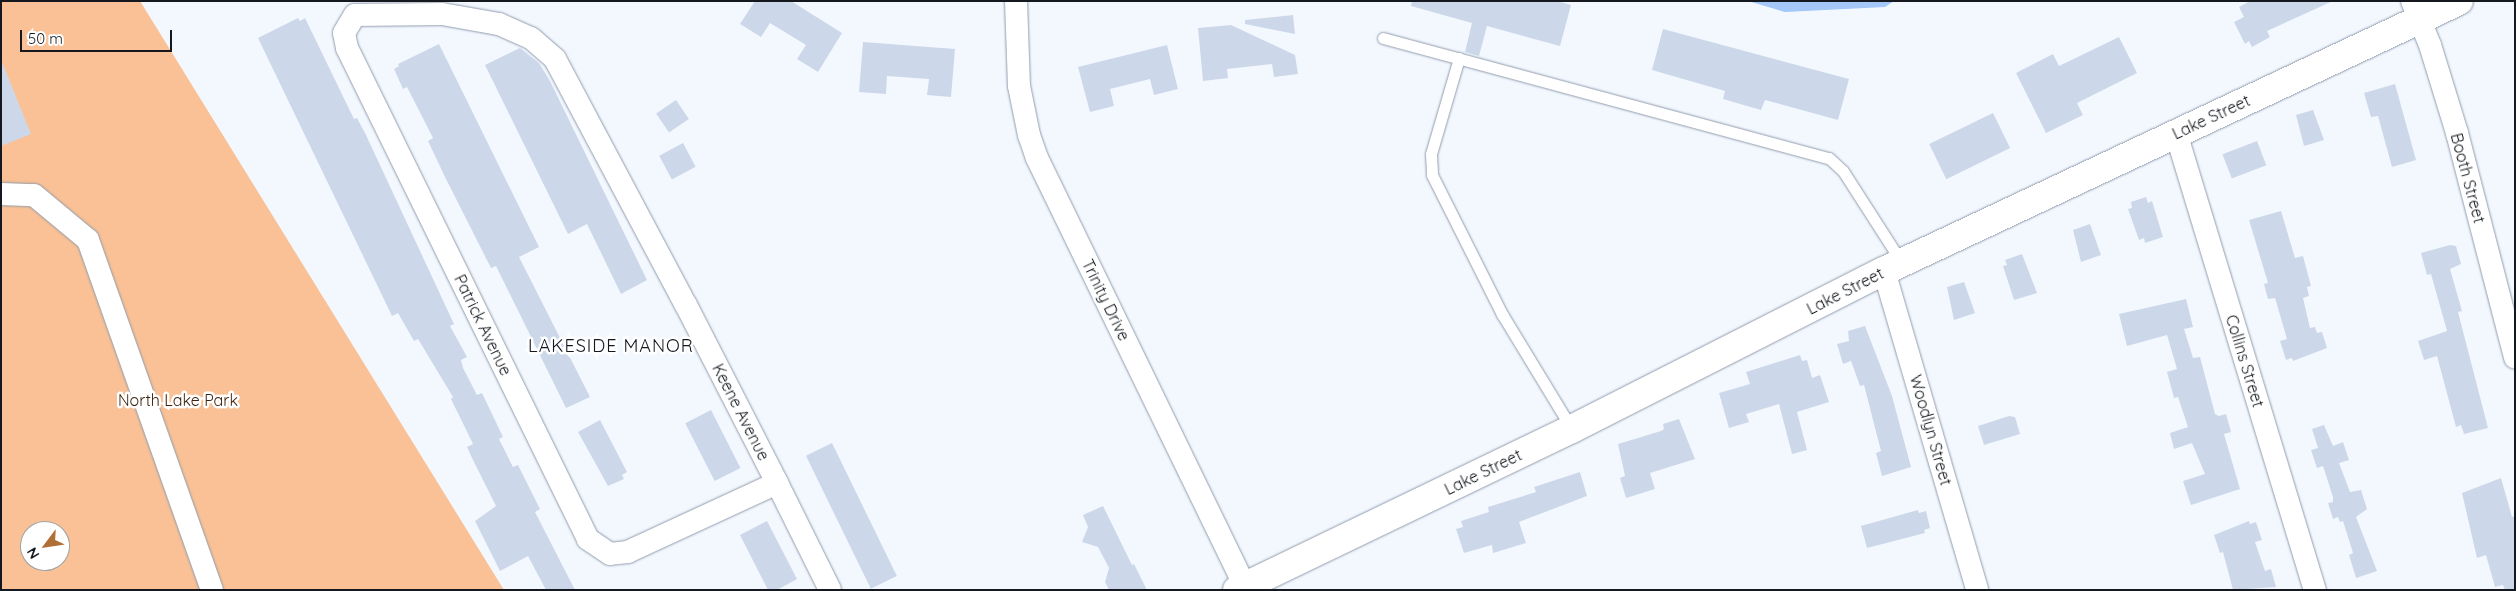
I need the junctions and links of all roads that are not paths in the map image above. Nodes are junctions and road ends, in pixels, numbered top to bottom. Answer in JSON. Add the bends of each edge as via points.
{"nodes":[{"id":1,"x":1016,"y":1,"type":"edge"},
{"id":2,"x":2459,"y":1,"type":"edge"},
{"id":3,"x":2416,"y":12,"type":"edge"},
{"id":4,"x":344,"y":33,"type":"joint"},
{"id":5,"x":1384,"y":38,"type":"dead end"},
{"id":6,"x":1459,"y":58,"type":"junction"},
{"id":7,"x":2176,"y":133,"type":"junction"},
{"id":8,"x":1,"y":194,"type":"edge"},
{"id":9,"x":1893,"y":267,"type":"junction"},
{"id":10,"x":2515,"y":358,"type":"edge"},
{"id":11,"x":1572,"y":429,"type":"junction"},
{"id":12,"x":777,"y":483,"type":"junction"},
{"id":13,"x":1243,"y":588,"type":"edge"},
{"id":14,"x":212,"y":590,"type":"edge"},
{"id":15,"x":830,"y":590,"type":"edge"},
{"id":16,"x":1977,"y":590,"type":"edge"},
{"id":17,"x":2315,"y":590,"type":"edge"}],
"edges":[{"from":1,"to":13,"type":"street","name":"Trinity Drive","via":[[1019,86],[1037,158]]},
{"from":2,"to":3,"type":"street","name":"Lake Street"},
{"from":3,"to":7,"type":"street","name":"Lake Street"},
{"from":3,"to":10,"type":"street","name":"Booth Street","via":[[2457,133]]},
{"from":4,"to":12,"type":"street","name":"Keene Avenue","via":[[355,15],[442,14],[499,24],[531,38],[555,59]]},
{"from":4,"to":12,"type":"street","name":"Patrick Avenue","via":[[347,48],[588,539],[610,554],[628,552]]},
{"from":5,"to":6,"type":"lane"},
{"from":6,"to":9,"type":"lane","via":[[1829,158],[1843,172]]},
{"from":6,"to":11,"type":"lane","via":[[1431,154],[1432,175],[1502,314]]},
{"from":7,"to":9,"type":"street","name":"Lake Street"},
{"from":7,"to":17,"type":"street","name":"Collins Street"},
{"from":8,"to":14,"type":"street","via":[[34,195],[88,240]]},
{"from":9,"to":11,"type":"street","name":"Lake Street"},
{"from":9,"to":16,"type":"street","name":"Woodlyn Street"},
{"from":11,"to":13,"type":"street","name":"Lake Street"},
{"from":12,"to":15,"type":"street","name":"Keene Avenue"}]}
